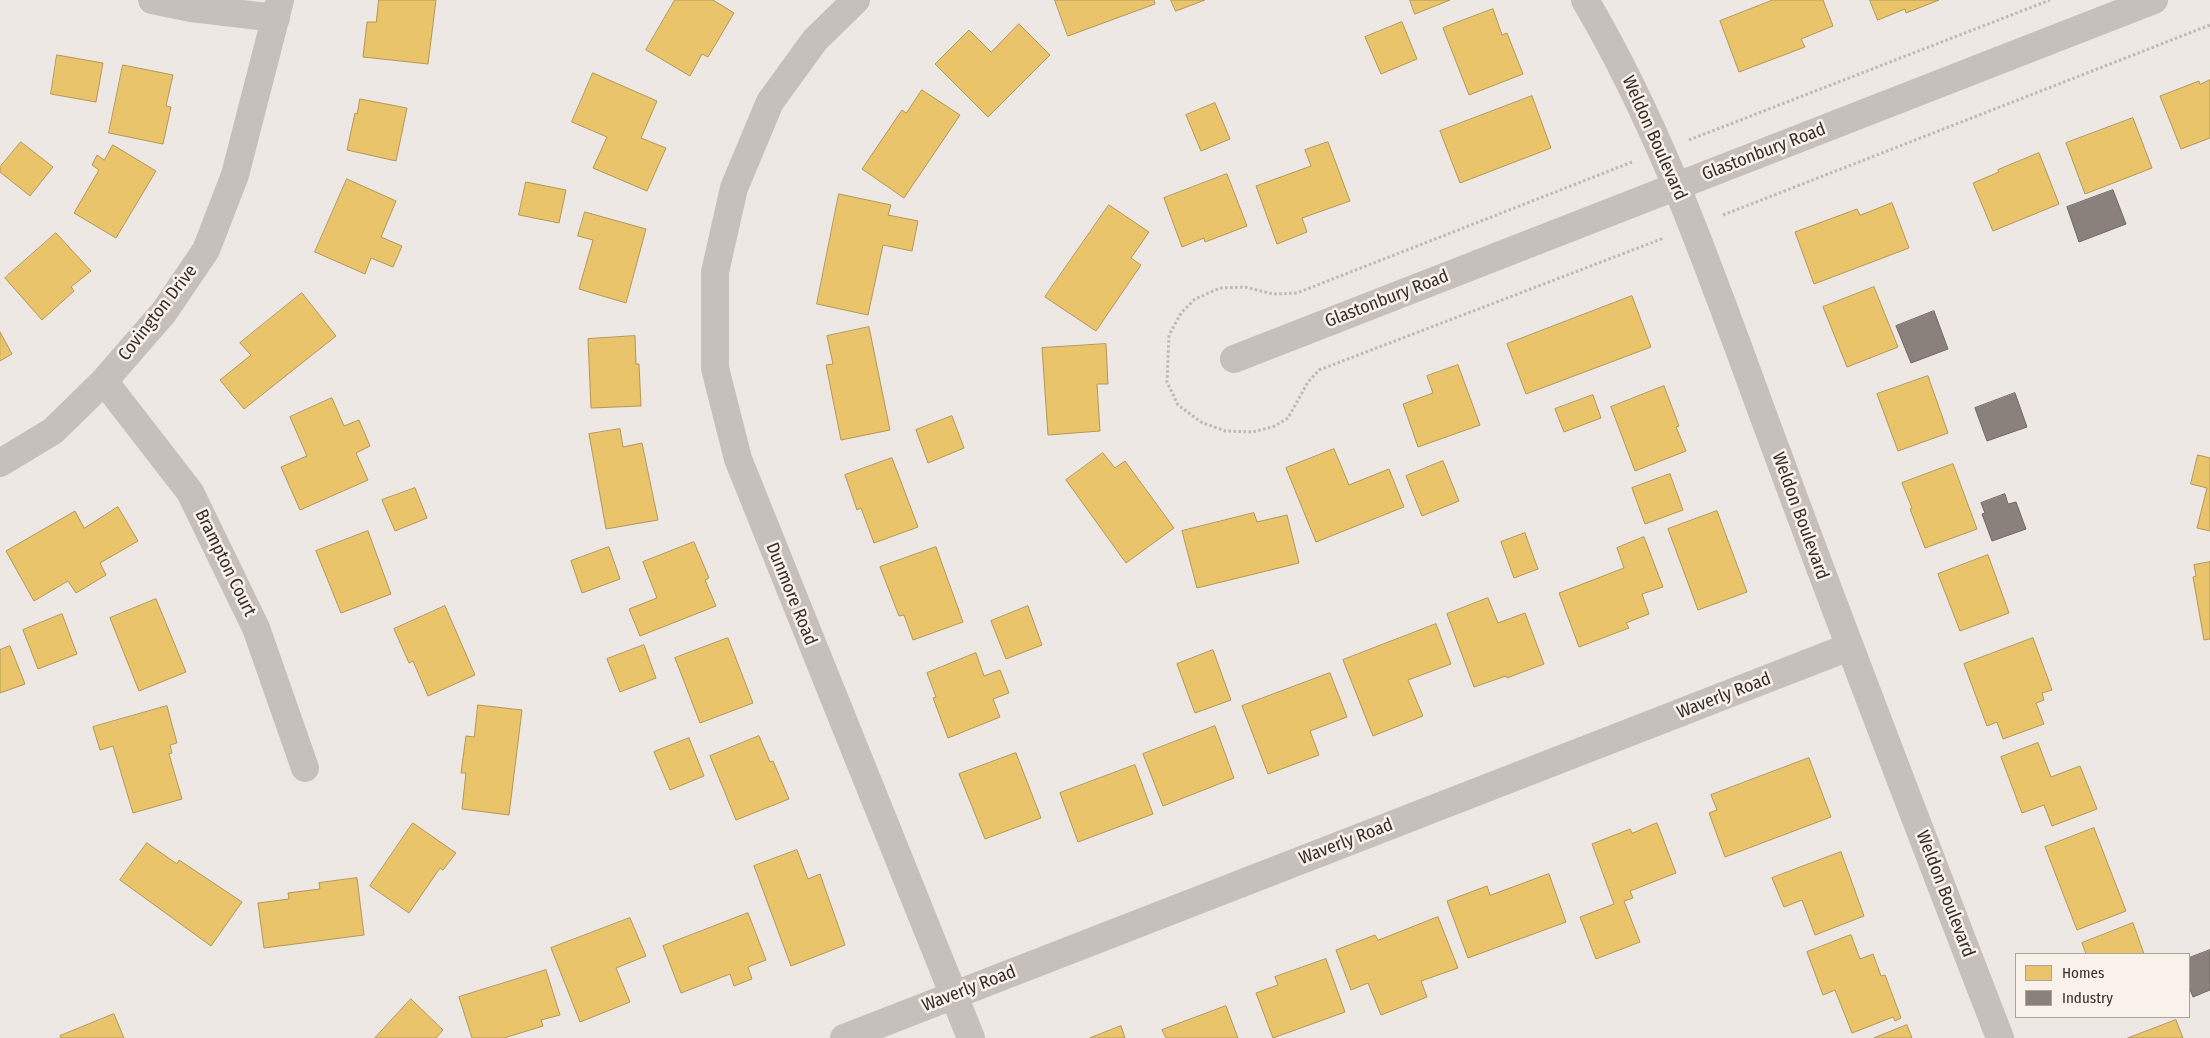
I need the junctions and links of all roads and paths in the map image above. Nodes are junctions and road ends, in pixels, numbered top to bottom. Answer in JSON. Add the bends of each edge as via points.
{"nodes":[{"id":1,"x":152,"y":0,"type":"edge"},
{"id":2,"x":856,"y":0,"type":"edge"},
{"id":3,"x":1585,"y":0,"type":"edge"},
{"id":4,"x":2154,"y":0,"type":"edge"},
{"id":5,"x":278,"y":9,"type":"edge"},
{"id":6,"x":1677,"y":186,"type":"junction"},
{"id":7,"x":1234,"y":359,"type":"dead end"},
{"id":8,"x":104,"y":381,"type":"junction"},
{"id":9,"x":0,"y":463,"type":"edge"},
{"id":10,"x":1849,"y":647,"type":"junction"},
{"id":11,"x":305,"y":768,"type":"dead end"},
{"id":12,"x":955,"y":994,"type":"junction"},
{"id":13,"x":844,"y":1038,"type":"edge"},
{"id":14,"x":971,"y":1038,"type":"edge"},
{"id":15,"x":2000,"y":1038,"type":"edge"}],
"edges":[{"from":1,"to":5,"type":"street","via":[[190,8]]},
{"from":2,"to":12,"type":"street","name":"Dunmore Road","via":[[815,40],[770,102],[734,188],[715,272],[715,368],[745,478]]},
{"from":3,"to":6,"type":"street","name":"Weldon Boulevard","via":[[1608,38]]},
{"from":4,"to":6,"type":"street","name":"Glastonbury Road"},
{"from":5,"to":8,"type":"street","name":"Covington Drive","via":[[235,175],[206,250],[164,312]]},
{"from":6,"to":7,"type":"street","name":"Glastonbury Road"},
{"from":6,"to":10,"type":"street","name":"Weldon Boulevard"},
{"from":8,"to":9,"type":"street","name":"Covington Drive","via":[[53,431]]},
{"from":8,"to":11,"type":"street","name":"Brampton Court","via":[[190,492],[256,628]]},
{"from":10,"to":12,"type":"street","name":"Waverly Road"},
{"from":10,"to":15,"type":"street","name":"Weldon Boulevard"},
{"from":12,"to":13,"type":"street","name":"Waverly Road"},
{"from":12,"to":14,"type":"street","name":"Dunmore Road"}]}
